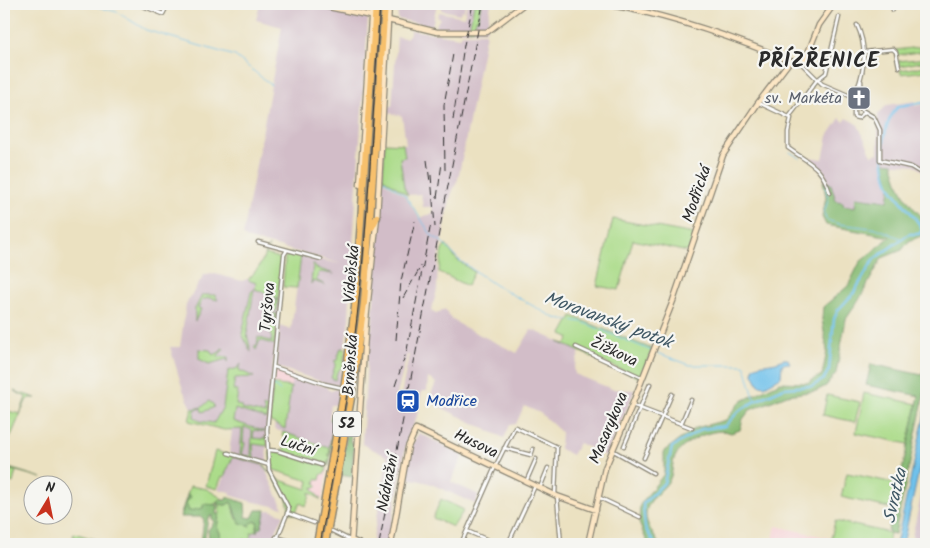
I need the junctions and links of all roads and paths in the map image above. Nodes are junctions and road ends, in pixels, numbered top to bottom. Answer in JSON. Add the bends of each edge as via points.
{"nodes":[{"id":1,"x":138,"y":4,"type":"edge"},
{"id":2,"x":168,"y":4,"type":"edge"},
{"id":3,"x":315,"y":4,"type":"edge"},
{"id":4,"x":372,"y":4,"type":"edge"},
{"id":5,"x":376,"y":4,"type":"edge"},
{"id":6,"x":387,"y":4,"type":"edge"},
{"id":7,"x":524,"y":4,"type":"edge"},
{"id":8,"x":605,"y":4,"type":"edge"},
{"id":9,"x":834,"y":4,"type":"edge"},
{"id":10,"x":895,"y":4,"type":"edge"},
{"id":11,"x":324,"y":5,"type":"edge"},
{"id":12,"x":893,"y":10,"type":"dead end"},
{"id":13,"x":371,"y":16,"type":"junction"},
{"id":14,"x":839,"y":17,"type":"dead end"},
{"id":15,"x":388,"y":20,"type":"junction"},
{"id":16,"x":857,"y":25,"type":"dead end"},
{"id":17,"x":864,"y":52,"type":"junction"},
{"id":18,"x":790,"y":61,"type":"junction"},
{"id":19,"x":801,"y":63,"type":"junction"},
{"id":20,"x":899,"y":67,"type":"dead end"},
{"id":21,"x":817,"y":80,"type":"junction"},
{"id":22,"x":861,"y":80,"type":"junction"},
{"id":23,"x":855,"y":94,"type":"junction"},
{"id":24,"x":862,"y":95,"type":"junction"},
{"id":25,"x":853,"y":100,"type":"junction"},
{"id":26,"x":758,"y":103,"type":"junction"},
{"id":27,"x":863,"y":111,"type":"junction"},
{"id":28,"x":788,"y":117,"type":"junction"},
{"id":29,"x":926,"y":176,"type":"edge"},
{"id":30,"x":830,"y":193,"type":"dead end"},
{"id":31,"x":377,"y":217,"type":"junction"},
{"id":32,"x":370,"y":233,"type":"junction"},
{"id":33,"x":258,"y":242,"type":"dead end"},
{"id":34,"x":287,"y":250,"type":"junction"},
{"id":35,"x":322,"y":259,"type":"dead end"},
{"id":36,"x":352,"y":330,"type":"junction"},
{"id":37,"x":576,"y":347,"type":"dead end"},
{"id":38,"x":653,"y":351,"type":"joint"},
{"id":39,"x":274,"y":366,"type":"junction"},
{"id":40,"x":643,"y":378,"type":"junction"},
{"id":41,"x":650,"y":384,"type":"dead end"},
{"id":42,"x":344,"y":388,"type":"junction"},
{"id":43,"x":672,"y":394,"type":"dead end"},
{"id":44,"x":692,"y":400,"type":"dead end"},
{"id":45,"x":632,"y":405,"type":"junction"},
{"id":46,"x":640,"y":408,"type":"junction"},
{"id":47,"x":662,"y":416,"type":"junction"},
{"id":48,"x":682,"y":424,"type":"junction"},
{"id":49,"x":692,"y":428,"type":"dead end"},
{"id":50,"x":416,"y":429,"type":"joint"},
{"id":51,"x":624,"y":446,"type":"dead end"},
{"id":52,"x":504,"y":448,"type":"junction"},
{"id":53,"x":533,"y":449,"type":"dead end"},
{"id":54,"x":269,"y":450,"type":"junction"},
{"id":55,"x":612,"y":450,"type":"junction"},
{"id":56,"x":228,"y":453,"type":"dead end"},
{"id":57,"x":644,"y":458,"type":"dead end"},
{"id":58,"x":536,"y":459,"type":"dead end"},
{"id":59,"x":268,"y":465,"type":"junction"},
{"id":60,"x":321,"y":465,"type":"dead end"},
{"id":61,"x":495,"y":467,"type":"junction"},
{"id":62,"x":548,"y":468,"type":"dead end"},
{"id":63,"x":653,"y":473,"type":"dead end"},
{"id":64,"x":526,"y":482,"type":"junction"},
{"id":65,"x":537,"y":487,"type":"junction"},
{"id":66,"x":556,"y":496,"type":"junction"},
{"id":67,"x":600,"y":498,"type":"junction"},
{"id":68,"x":596,"y":510,"type":"junction"},
{"id":69,"x":287,"y":513,"type":"junction"},
{"id":70,"x":640,"y":517,"type":"dead end"},
{"id":71,"x":314,"y":523,"type":"dead end"},
{"id":72,"x":332,"y":531,"type":"dead end"},
{"id":73,"x":467,"y":531,"type":"junction"},
{"id":74,"x":276,"y":537,"type":"junction"},
{"id":75,"x":351,"y":542,"type":"edge"},
{"id":76,"x":275,"y":544,"type":"edge"},
{"id":77,"x":300,"y":544,"type":"edge"},
{"id":78,"x":317,"y":544,"type":"edge"},
{"id":79,"x":325,"y":544,"type":"edge"},
{"id":80,"x":360,"y":544,"type":"edge"},
{"id":81,"x":391,"y":544,"type":"edge"},
{"id":82,"x":461,"y":544,"type":"edge"},
{"id":83,"x":496,"y":544,"type":"edge"},
{"id":84,"x":508,"y":544,"type":"edge"},
{"id":85,"x":561,"y":544,"type":"edge"},
{"id":86,"x":588,"y":544,"type":"edge"}],
"edges":[{"from":1,"to":2,"type":"street","via":[[163,14]]},
{"from":3,"to":11,"type":"street"},
{"from":4,"to":13,"type":"street","name":"Vídeňská"},
{"from":5,"to":36,"type":"highway","name":"Vídeňská","number":"52"},
{"from":6,"to":15,"type":"street","name":"Vídeňská"},
{"from":6,"to":32,"type":"highway","name":"Vídeňská","number":"52"},
{"from":7,"to":15,"type":"street","via":[[487,32],[436,32]]},
{"from":8,"to":18,"type":"street","via":[[705,27]]},
{"from":9,"to":19,"type":"street","via":[[819,25]]},
{"from":10,"to":12,"type":"street"},
{"from":11,"to":13,"type":"street"},
{"from":13,"to":36,"type":"street","name":"Vídeňská","via":[[352,267]]},
{"from":14,"to":21,"type":"street","via":[[826,73]]},
{"from":15,"to":31,"type":"street","name":"Vídeňská"},
{"from":16,"to":17,"type":"street"},
{"from":17,"to":20,"type":"street","via":[[893,49]]},
{"from":17,"to":22,"type":"street"},
{"from":18,"to":19,"type":"street"},
{"from":18,"to":26,"type":"street","name":"Modřická"},
{"from":19,"to":21,"type":"street"},
{"from":21,"to":25,"type":"street"},
{"from":21,"to":28,"type":"street"},
{"from":22,"to":23,"type":"street"},
{"from":22,"to":24,"type":"street"},
{"from":23,"to":24,"type":"street"},
{"from":23,"to":25,"type":"street"},
{"from":24,"to":27,"type":"street"},
{"from":25,"to":27,"type":"street"},
{"from":25,"to":27,"type":"street","via":[[854,117],[858,118]]},
{"from":26,"to":28,"type":"street"},
{"from":26,"to":38,"type":"street","name":"Modřická","via":[[723,155]]},
{"from":27,"to":29,"type":"street","via":[[874,117],[878,126],[880,159],[911,167]]},
{"from":28,"to":30,"type":"street","via":[[791,120],[788,148],[819,169],[826,178]]},
{"from":31,"to":32,"type":"highway"},
{"from":31,"to":75,"type":"street","name":"Brněnská","via":[[366,320]]},
{"from":32,"to":79,"type":"highway","name":"Vídeňská","number":"52","via":[[351,398]]},
{"from":33,"to":34,"type":"street"},
{"from":34,"to":35,"type":"street"},
{"from":34,"to":39,"type":"street","name":"Tyršova"},
{"from":36,"to":42,"type":"highway","name":"Vídeňská","number":"52"},
{"from":37,"to":40,"type":"street","name":"Žižkova"},
{"from":38,"to":40,"type":"street","name":"Masarykova"},
{"from":39,"to":42,"type":"street"},
{"from":39,"to":54,"type":"street","name":"Tyršova","via":[[267,430]]},
{"from":40,"to":45,"type":"street","name":"Masarykova"},
{"from":41,"to":46,"type":"street","name":"Masarykova"},
{"from":42,"to":78,"type":"highway","name":"Vídeňská","number":"52"},
{"from":43,"to":47,"type":"street"},
{"from":44,"to":48,"type":"street"},
{"from":45,"to":46,"type":"street"},
{"from":45,"to":55,"type":"street","name":"Masarykova"},
{"from":46,"to":47,"type":"street"},
{"from":46,"to":51,"type":"street","name":"Masarykova"},
{"from":47,"to":48,"type":"street"},
{"from":47,"to":57,"type":"street"},
{"from":48,"to":49,"type":"street"},
{"from":50,"to":61,"type":"street","name":"Husova"},
{"from":50,"to":81,"type":"street","name":"Nádražní","via":[[408,447]]},
{"from":52,"to":53,"type":"street","via":[[531,455]]},
{"from":52,"to":61,"type":"street"},
{"from":52,"to":66,"type":"street","via":[[515,427],[557,447]]},
{"from":54,"to":59,"type":"street","name":"Tyršova"},
{"from":54,"to":60,"type":"street","name":"Luční"},
{"from":55,"to":63,"type":"street"},
{"from":55,"to":67,"type":"street","name":"Masarykova","via":[[601,480]]},
{"from":56,"to":59,"type":"street"},
{"from":58,"to":64,"type":"street"},
{"from":59,"to":69,"type":"street","name":"Tyršova","via":[[288,503]]},
{"from":61,"to":64,"type":"street","name":"Husova"},
{"from":61,"to":73,"type":"street"},
{"from":62,"to":65,"type":"street"},
{"from":64,"to":65,"type":"street","name":"Husova"},
{"from":65,"to":66,"type":"street","name":"Husova"},
{"from":65,"to":84,"type":"street"},
{"from":66,"to":68,"type":"street","name":"Husova"},
{"from":66,"to":85,"type":"street"},
{"from":67,"to":68,"type":"street","name":"Masarykova"},
{"from":67,"to":70,"type":"street"},
{"from":68,"to":86,"type":"street","name":"Masarykova"},
{"from":69,"to":71,"type":"street"},
{"from":69,"to":74,"type":"street"},
{"from":72,"to":75,"type":"street"},
{"from":73,"to":82,"type":"street"},
{"from":73,"to":83,"type":"street"},
{"from":74,"to":76,"type":"street"},
{"from":74,"to":77,"type":"street"},
{"from":75,"to":80,"type":"street"}]}
